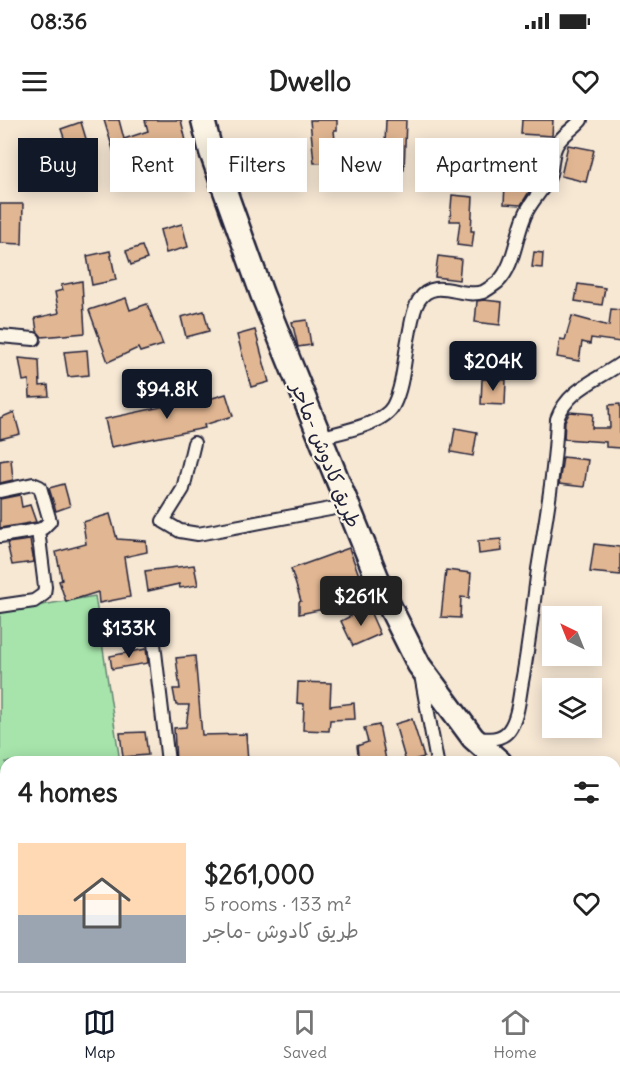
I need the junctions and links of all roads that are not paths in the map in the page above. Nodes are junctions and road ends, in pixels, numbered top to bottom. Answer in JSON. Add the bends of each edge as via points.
{"nodes":[{"id":1,"x":203,"y":120,"type":"edge"},
{"id":2,"x":581,"y":120,"type":"edge"},
{"id":3,"x":0,"y":336,"type":"edge"},
{"id":4,"x":34,"y":339,"type":"dead end"},
{"id":5,"x":620,"y":364,"type":"edge"},
{"id":6,"x":319,"y":438,"type":"junction"},
{"id":7,"x":194,"y":443,"type":"dead end"},
{"id":8,"x":0,"y":491,"type":"edge"},
{"id":9,"x":346,"y":506,"type":"junction"},
{"id":10,"x":38,"y":530,"type":"junction"},
{"id":11,"x":0,"y":536,"type":"edge"},
{"id":12,"x":0,"y":606,"type":"edge"},
{"id":13,"x":153,"y":635,"type":"dead end"},
{"id":14,"x":419,"y":665,"type":"junction"},
{"id":15,"x":473,"y":738,"type":"junction"},
{"id":16,"x":167,"y":756,"type":"edge"},
{"id":17,"x":436,"y":756,"type":"edge"},
{"id":18,"x":493,"y":756,"type":"edge"}],
"edges":[{"from":1,"to":6,"type":"highway","name":"طريق كادوش -ماجر","via":[[239,234]]},
{"from":2,"to":6,"type":"street","via":[[557,143],[549,177],[527,210],[509,269],[483,292],[440,288],[428,291],[414,312],[393,408],[368,423]]},
{"from":3,"to":4,"type":"street"},
{"from":5,"to":15,"type":"street","via":[[572,394],[560,411],[517,712],[504,735]]},
{"from":6,"to":9,"type":"highway","name":"طريق كادوش -ماجر"},
{"from":7,"to":9,"type":"street","via":[[183,489],[163,521],[180,531],[198,534]]},
{"from":8,"to":10,"type":"street","via":[[33,484],[40,488],[51,521]]},
{"from":9,"to":14,"type":"highway","name":"طريق كادوش -ماجر","via":[[384,597]]},
{"from":10,"to":11,"type":"street"},
{"from":10,"to":12,"type":"street","via":[[44,594],[34,601]]},
{"from":13,"to":16,"type":"street"},
{"from":14,"to":15,"type":"highway","name":"طريق كادوش -ماجر"},
{"from":14,"to":17,"type":"street"},
{"from":15,"to":18,"type":"highway","name":"طريق كادوش -ماجر"}]}
